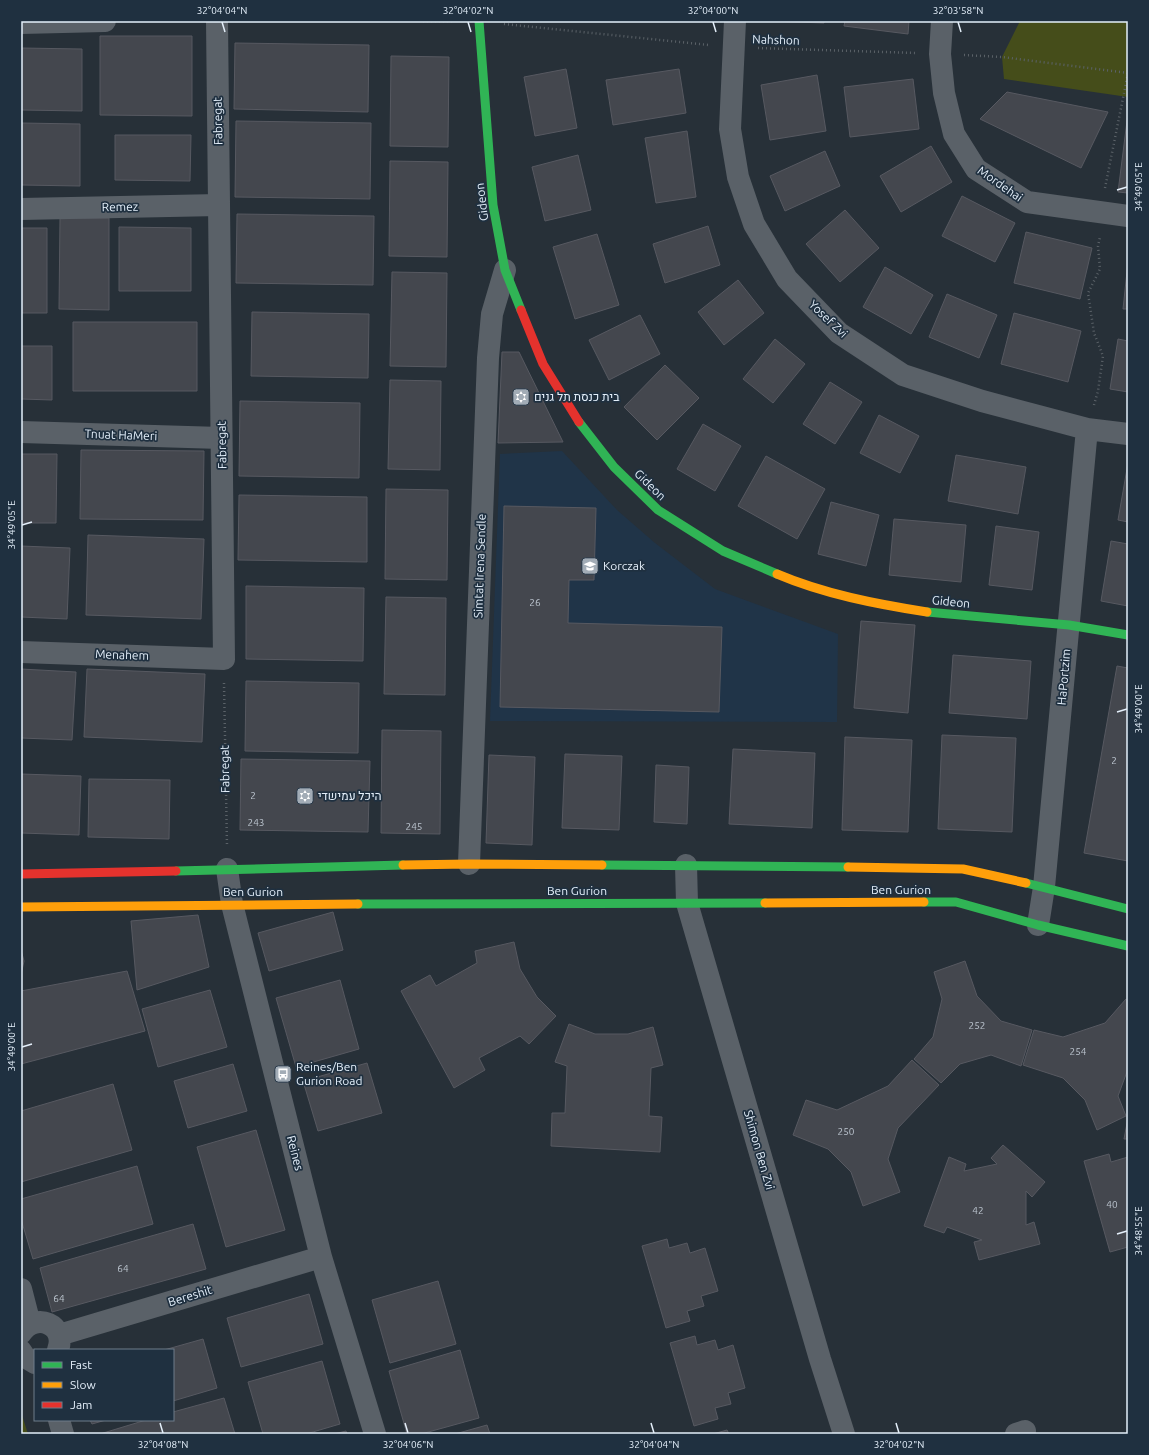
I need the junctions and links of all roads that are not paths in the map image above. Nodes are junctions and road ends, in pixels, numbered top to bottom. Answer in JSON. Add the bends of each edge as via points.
{"nodes":[{"id":1,"x":105,"y":21,"type":"edge"},
{"id":2,"x":217,"y":21,"type":"edge"},
{"id":3,"x":479,"y":21,"type":"edge"},
{"id":4,"x":735,"y":21,"type":"edge"},
{"id":5,"x":942,"y":21,"type":"edge"},
{"id":6,"x":21,"y":23,"type":"edge"},
{"id":7,"x":219,"y":205,"type":"junction"},
{"id":8,"x":21,"y":209,"type":"edge"},
{"id":9,"x":1128,"y":216,"type":"edge"},
{"id":10,"x":505,"y":270,"type":"junction"},
{"id":11,"x":1087,"y":429,"type":"junction"},
{"id":12,"x":21,"y":432,"type":"edge"},
{"id":13,"x":1128,"y":434,"type":"edge"},
{"id":14,"x":221,"y":438,"type":"junction"},
{"id":15,"x":1068,"y":625,"type":"junction"},
{"id":16,"x":1128,"y":636,"type":"edge"},
{"id":17,"x":21,"y":652,"type":"edge"},
{"id":18,"x":224,"y":659,"type":"joint"},
{"id":19,"x":470,"y":864,"type":"junction"},
{"id":20,"x":686,"y":865,"type":"junction"},
{"id":21,"x":227,"y":869,"type":"junction"},
{"id":22,"x":21,"y":874,"type":"edge"},
{"id":23,"x":1044,"y":888,"type":"junction"},
{"id":24,"x":687,"y":903,"type":"junction"},
{"id":25,"x":232,"y":904,"type":"junction"},
{"id":26,"x":21,"y":907,"type":"edge"},
{"id":27,"x":1128,"y":909,"type":"edge"},
{"id":28,"x":1038,"y":925,"type":"junction"},
{"id":29,"x":1128,"y":946,"type":"edge"},
{"id":30,"x":321,"y":1257,"type":"junction"},
{"id":31,"x":21,"y":1289,"type":"edge"},
{"id":32,"x":25,"y":1328,"type":"edge"},
{"id":33,"x":59,"y":1343,"type":"edge"},
{"id":34,"x":21,"y":1351,"type":"edge"},
{"id":35,"x":34,"y":1362,"type":"edge"},
{"id":36,"x":59,"y":1421,"type":"edge"},
{"id":37,"x":63,"y":1434,"type":"edge"},
{"id":38,"x":375,"y":1434,"type":"edge"},
{"id":39,"x":844,"y":1434,"type":"edge"}],
"edges":[{"from":1,"to":6,"type":"street"},
{"from":2,"to":7,"type":"street","name":"Fabregat"},
{"from":3,"to":10,"type":"main road","name":"Gideon","via":[[493,205]]},
{"from":4,"to":11,"type":"street","name":"Yosef Zvi","via":[[730,129],[738,177],[754,224],[787,279],[839,333],[903,375],[982,402]]},
{"from":5,"to":9,"type":"street","name":"Mordehai","via":[[940,54],[944,93],[954,134],[976,169],[1027,202]]},
{"from":7,"to":8,"type":"street","name":"Remez"},
{"from":7,"to":14,"type":"street","name":"Fabregat"},
{"from":10,"to":15,"type":"main road","name":"Gideon","via":[[543,364],[584,429],[614,467],[658,510],[723,551],[798,583],[872,602],[936,614]]},
{"from":10,"to":19,"type":"street","name":"Simtat Irena Sendle","via":[[492,314],[488,358]]},
{"from":11,"to":13,"type":"street","name":"Yosef Zvi"},
{"from":11,"to":15,"type":"street","name":"HaPortzim"},
{"from":12,"to":14,"type":"street","name":"Tnuat HaMeri"},
{"from":14,"to":18,"type":"street","name":"Fabregat"},
{"from":15,"to":16,"type":"main road","name":"Gideon"},
{"from":15,"to":23,"type":"street","name":"HaPortzim"},
{"from":17,"to":18,"type":"street","name":"Menahem"},
{"from":19,"to":20,"type":"main road","name":"Ben Gurion"},
{"from":19,"to":21,"type":"main road","name":"Ben Gurion"},
{"from":20,"to":23,"type":"main road","name":"Ben Gurion","via":[[963,869]]},
{"from":20,"to":24,"type":"street","name":"Shimon Ben Zvi"},
{"from":21,"to":22,"type":"main road","name":"Ben Gurion"},
{"from":21,"to":25,"type":"street","name":"Reines"},
{"from":23,"to":27,"type":"main road","name":"Ben Gurion"},
{"from":23,"to":28,"type":"street","name":"HaPortzim"},
{"from":24,"to":25,"type":"main road","name":"Ben Gurion"},
{"from":24,"to":28,"type":"main road","name":"Ben Gurion","via":[[956,902]]},
{"from":24,"to":39,"type":"street","name":"Shimon Ben Zvi"},
{"from":25,"to":26,"type":"main road","name":"Ben Gurion"},
{"from":25,"to":30,"type":"street","name":"Reines"},
{"from":28,"to":29,"type":"main road","name":"Ben Gurion"},
{"from":30,"to":33,"type":"street","name":"Bereshit"},
{"from":30,"to":38,"type":"street","name":"Reines"},
{"from":31,"to":32,"type":"street"},
{"from":32,"to":33,"type":"street","via":[[37,1322],[50,1324],[55,1329]]},
{"from":34,"to":35,"type":"street","via":[[25,1357]]},
{"from":36,"to":37,"type":"street"}]}
